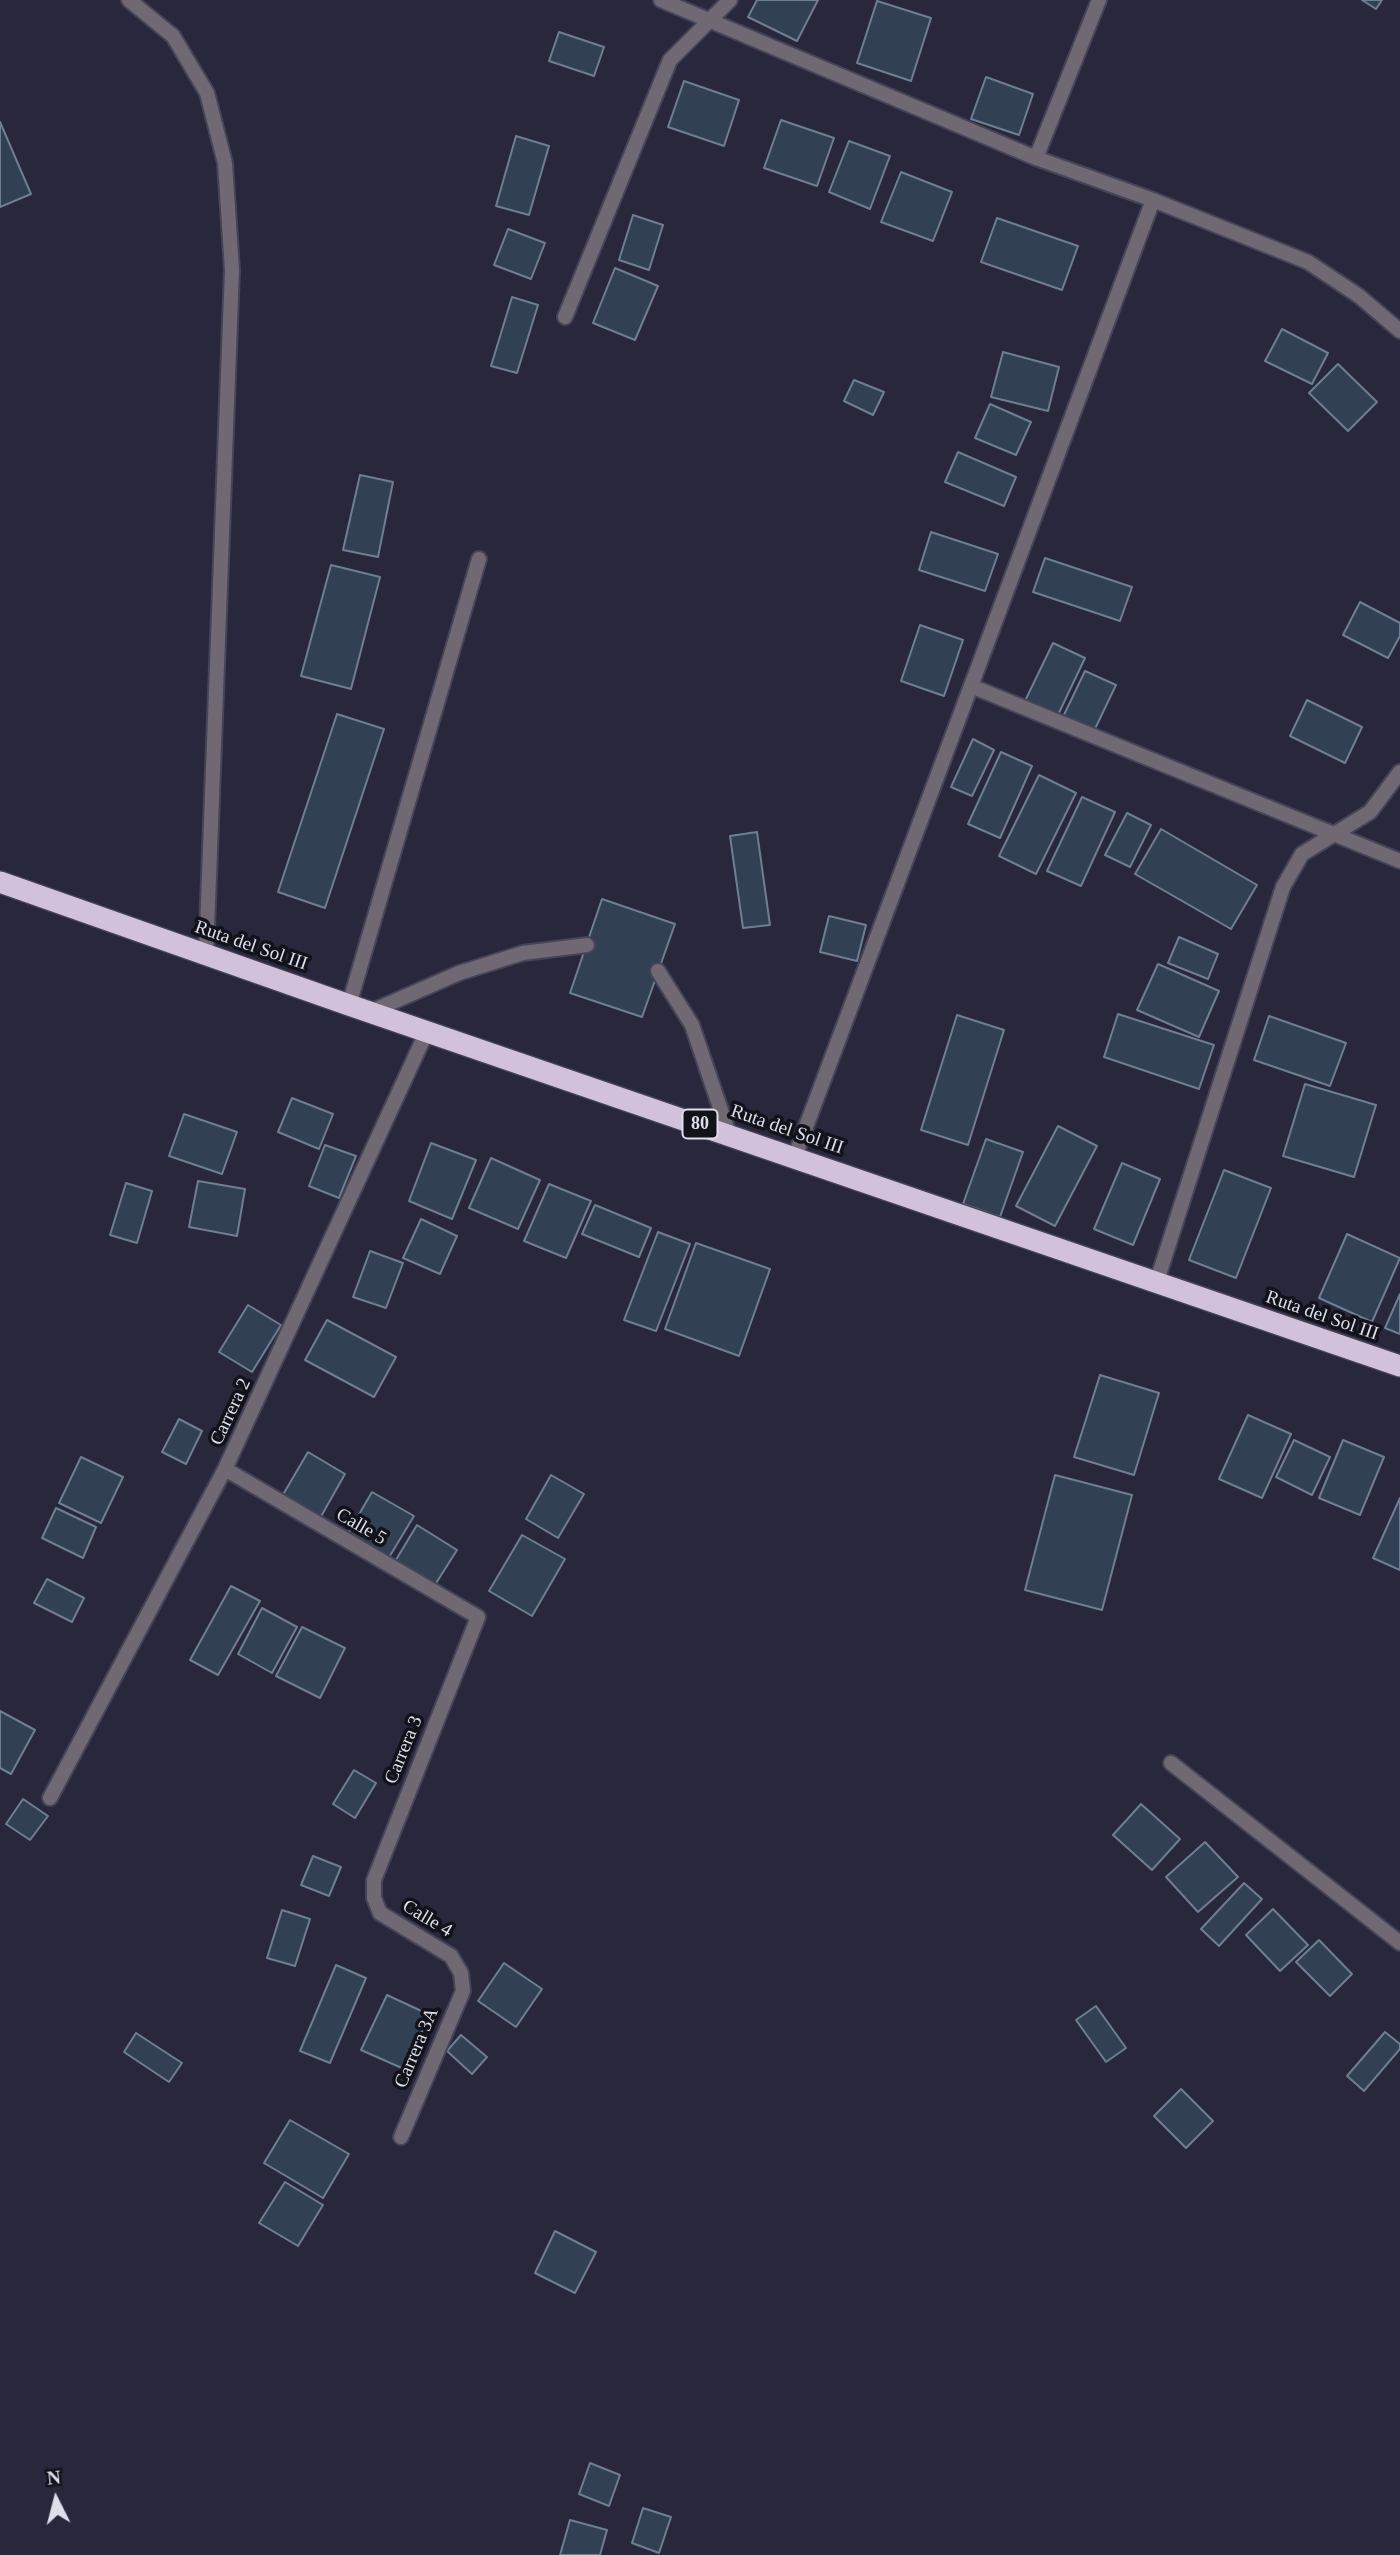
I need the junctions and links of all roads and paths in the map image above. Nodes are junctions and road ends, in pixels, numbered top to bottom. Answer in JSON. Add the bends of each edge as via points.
{"nodes":[{"id":1,"x":129,"y":0,"type":"edge"},
{"id":2,"x":661,"y":0,"type":"edge"},
{"id":3,"x":730,"y":0,"type":"edge"},
{"id":4,"x":1098,"y":0,"type":"edge"},
{"id":5,"x":709,"y":20,"type":"junction"},
{"id":6,"x":1036,"y":158,"type":"junction"},
{"id":7,"x":1153,"y":200,"type":"junction"},
{"id":8,"x":565,"y":317,"type":"dead end"},
{"id":9,"x":1400,"y":331,"type":"edge"},
{"id":10,"x":479,"y":559,"type":"dead end"},
{"id":11,"x":971,"y":686,"type":"junction"},
{"id":12,"x":1400,"y":772,"type":"edge"},
{"id":13,"x":1333,"y":833,"type":"junction"},
{"id":14,"x":1400,"y":860,"type":"edge"},
{"id":15,"x":0,"y":882,"type":"edge"},
{"id":16,"x":587,"y":944,"type":"dead end"},
{"id":17,"x":206,"y":955,"type":"junction"},
{"id":18,"x":658,"y":971,"type":"dead end"},
{"id":19,"x":349,"y":1005,"type":"junction"},
{"id":20,"x":370,"y":1012,"type":"junction"},
{"id":21,"x":427,"y":1031,"type":"junction"},
{"id":22,"x":729,"y":1134,"type":"junction"},
{"id":23,"x":795,"y":1156,"type":"junction"},
{"id":24,"x":1156,"y":1284,"type":"junction"},
{"id":25,"x":1400,"y":1366,"type":"edge"},
{"id":26,"x":225,"y":1469,"type":"junction"},
{"id":27,"x":478,"y":1617,"type":"joint"},
{"id":28,"x":1171,"y":1763,"type":"dead end"},
{"id":29,"x":50,"y":1798,"type":"dead end"},
{"id":30,"x":374,"y":1898,"type":"joint"},
{"id":31,"x":1400,"y":1943,"type":"edge"},
{"id":32,"x":461,"y":1973,"type":"joint"},
{"id":33,"x":401,"y":2137,"type":"dead end"}],
"edges":[{"from":1,"to":17,"type":"street","via":[[173,36],[207,93],[225,163],[232,270]]},
{"from":2,"to":5,"type":"street"},
{"from":3,"to":5,"type":"street"},
{"from":4,"to":6,"type":"street"},
{"from":5,"to":6,"type":"street"},
{"from":5,"to":8,"type":"street","via":[[670,60]]},
{"from":6,"to":7,"type":"street"},
{"from":7,"to":9,"type":"street","via":[[1308,262]]},
{"from":7,"to":11,"type":"street"},
{"from":10,"to":19,"type":"street"},
{"from":11,"to":13,"type":"street"},
{"from":11,"to":23,"type":"street"},
{"from":12,"to":13,"type":"street","via":[[1370,812]]},
{"from":13,"to":14,"type":"street"},
{"from":13,"to":24,"type":"street","via":[[1302,854],[1283,887]]},
{"from":15,"to":17,"type":"highway","name":"Ruta del Sol III","number":"80"},
{"from":16,"to":20,"type":"street","via":[[523,953],[459,973]]},
{"from":17,"to":19,"type":"highway","name":"Ruta del Sol III","number":"80"},
{"from":18,"to":22,"type":"street","via":[[692,1025]]},
{"from":19,"to":20,"type":"highway","name":"Ruta del Sol III","number":"80"},
{"from":20,"to":21,"type":"highway","name":"Ruta del Sol III","number":"80"},
{"from":21,"to":22,"type":"highway","name":"Ruta del Sol III","number":"80"},
{"from":21,"to":26,"type":"street","name":"Carrera 2"},
{"from":22,"to":23,"type":"highway","name":"Ruta del Sol III","number":"80"},
{"from":23,"to":24,"type":"highway","name":"Ruta del Sol III","number":"80"},
{"from":24,"to":25,"type":"highway","name":"Ruta del Sol III","number":"80"},
{"from":26,"to":27,"type":"street","name":"Calle 5"},
{"from":26,"to":29,"type":"street","name":"Carrera 2"},
{"from":27,"to":30,"type":"street","name":"Carrera 3","via":[[374,1880]]},
{"from":28,"to":31,"type":"street"},
{"from":30,"to":32,"type":"street","name":"Calle 4","via":[[380,1913],[451,1956]]},
{"from":32,"to":33,"type":"street","name":"Carrera 3A","via":[[463,1991]]}]}
